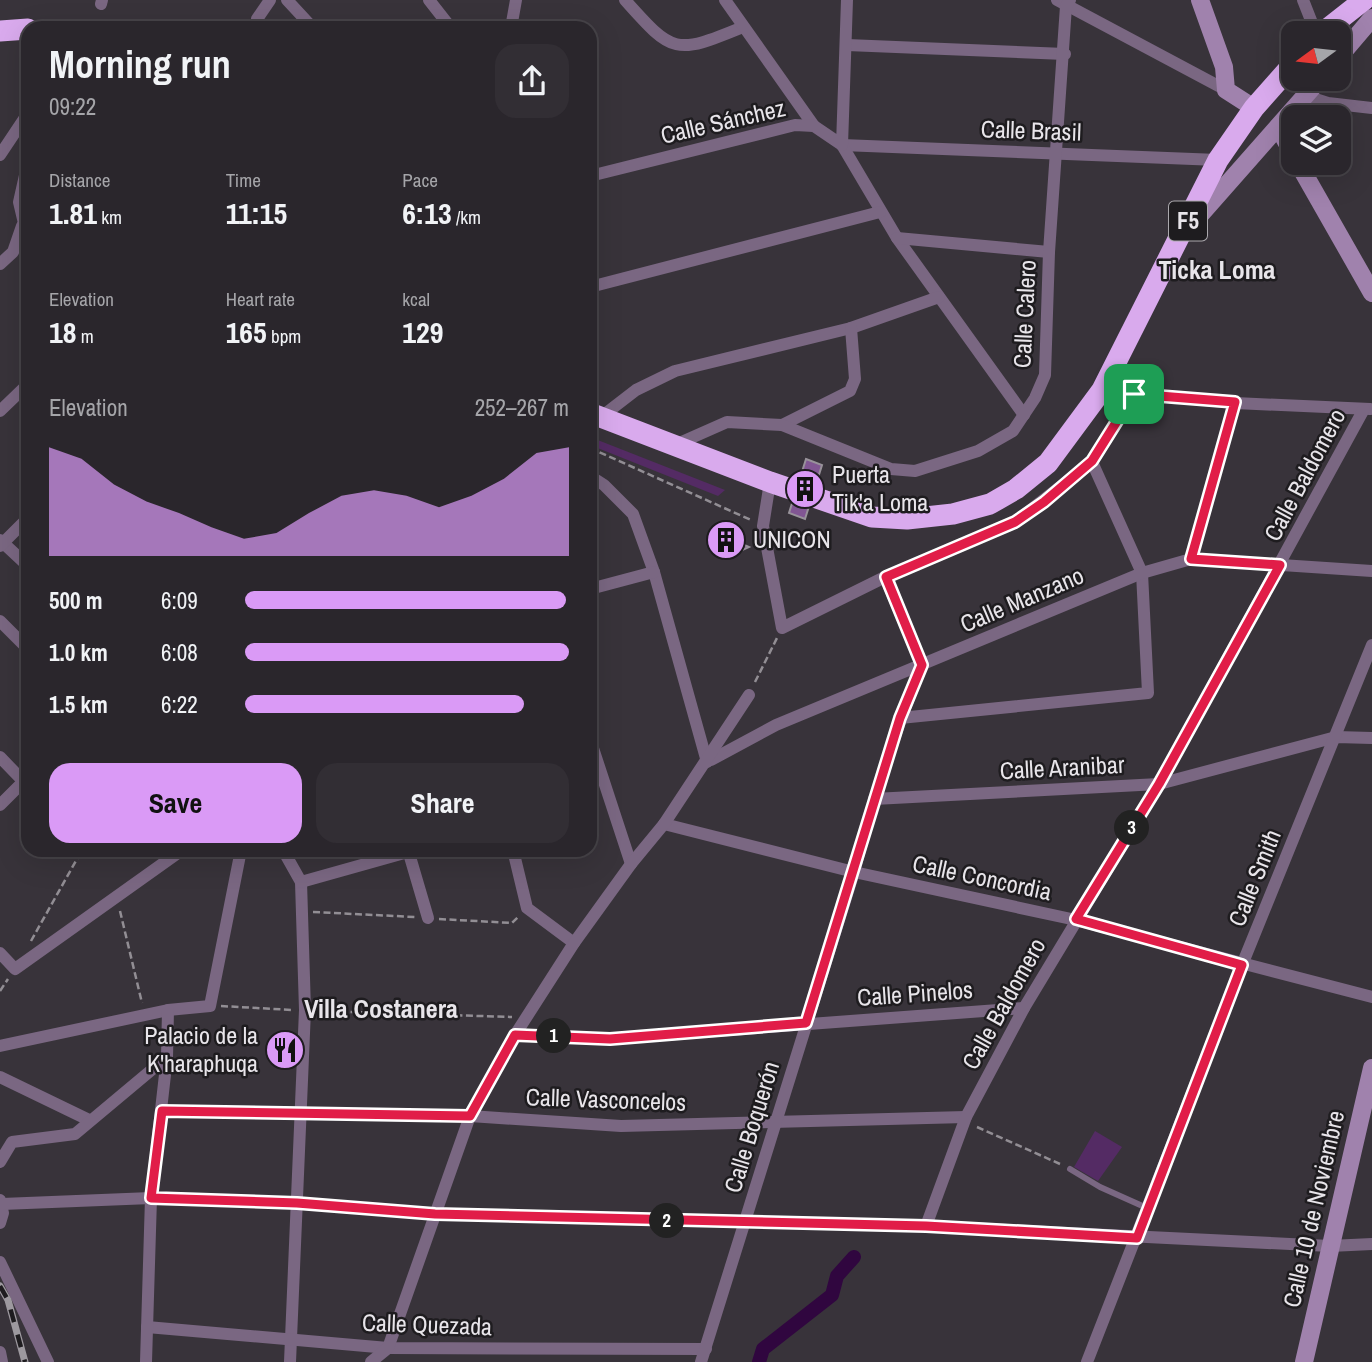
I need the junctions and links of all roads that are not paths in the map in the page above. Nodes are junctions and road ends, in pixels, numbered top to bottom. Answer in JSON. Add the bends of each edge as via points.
{"nodes":[{"id":1,"x":270,"y":0,"type":"edge"},
{"id":2,"x":287,"y":0,"type":"edge"},
{"id":3,"x":429,"y":0,"type":"edge"},
{"id":4,"x":516,"y":0,"type":"edge"},
{"id":5,"x":625,"y":0,"type":"edge"},
{"id":6,"x":725,"y":0,"type":"edge"},
{"id":7,"x":847,"y":0,"type":"edge"},
{"id":8,"x":1200,"y":0,"type":"edge"},
{"id":9,"x":1303,"y":0,"type":"edge"},
{"id":10,"x":1364,"y":0,"type":"edge"},
{"id":11,"x":1064,"y":2,"type":"edge"},
{"id":12,"x":1372,"y":18,"type":"edge"},
{"id":13,"x":257,"y":19,"type":"dead end"},
{"id":14,"x":306,"y":21,"type":"edge"},
{"id":15,"x":446,"y":21,"type":"edge"},
{"id":16,"x":512,"y":21,"type":"edge"},
{"id":17,"x":1311,"y":21,"type":"edge"},
{"id":18,"x":1337,"y":21,"type":"edge"},
{"id":19,"x":743,"y":27,"type":"junction"},
{"id":20,"x":1351,"y":43,"type":"edge"},
{"id":21,"x":847,"y":45,"type":"junction"},
{"id":22,"x":1065,"y":54,"type":"junction"},
{"id":23,"x":1281,"y":78,"type":"edge"},
{"id":24,"x":1226,"y":90,"type":"junction"},
{"id":25,"x":1310,"y":91,"type":"edge"},
{"id":26,"x":1306,"y":96,"type":"junction"},
{"id":27,"x":1254,"y":108,"type":"junction"},
{"id":28,"x":1372,"y":108,"type":"edge"},
{"id":29,"x":21,"y":124,"type":"edge"},
{"id":30,"x":814,"y":126,"type":"junction"},
{"id":31,"x":1278,"y":127,"type":"junction"},
{"id":32,"x":1281,"y":132,"type":"edge"},
{"id":33,"x":842,"y":145,"type":"junction"},
{"id":34,"x":1055,"y":152,"type":"junction"},
{"id":35,"x":0,"y":155,"type":"edge"},
{"id":36,"x":1218,"y":160,"type":"junction"},
{"id":37,"x":597,"y":174,"type":"edge"},
{"id":38,"x":1305,"y":175,"type":"edge"},
{"id":39,"x":21,"y":193,"type":"edge"},
{"id":40,"x":880,"y":212,"type":"junction"},
{"id":41,"x":21,"y":218,"type":"edge"},
{"id":42,"x":21,"y":229,"type":"edge"},
{"id":43,"x":897,"y":238,"type":"junction"},
{"id":44,"x":1178,"y":240,"type":"junction"},
{"id":45,"x":1049,"y":252,"type":"junction"},
{"id":46,"x":0,"y":264,"type":"edge"},
{"id":47,"x":597,"y":286,"type":"edge"},
{"id":48,"x":1372,"y":293,"type":"edge"},
{"id":49,"x":939,"y":297,"type":"junction"},
{"id":50,"x":851,"y":328,"type":"junction"},
{"id":51,"x":1102,"y":390,"type":"junction"},
{"id":52,"x":21,"y":391,"type":"edge"},
{"id":53,"x":1134,"y":394,"type":"junction"},
{"id":54,"x":1235,"y":402,"type":"junction"},
{"id":55,"x":1368,"y":409,"type":"edge"},
{"id":56,"x":0,"y":411,"type":"edge"},
{"id":57,"x":597,"y":414,"type":"edge"},
{"id":58,"x":597,"y":415,"type":"edge"},
{"id":59,"x":1024,"y":415,"type":"junction"},
{"id":60,"x":782,"y":425,"type":"junction"},
{"id":61,"x":674,"y":446,"type":"junction"},
{"id":62,"x":1092,"y":461,"type":"junction"},
{"id":63,"x":597,"y":480,"type":"edge"},
{"id":64,"x":770,"y":482,"type":"junction"},
{"id":65,"x":21,"y":524,"type":"edge"},
{"id":66,"x":1,"y":543,"type":"edge"},
{"id":67,"x":1191,"y":559,"type":"junction"},
{"id":68,"x":21,"y":560,"type":"edge"},
{"id":69,"x":1280,"y":565,"type":"junction"},
{"id":70,"x":1372,"y":571,"type":"edge"},
{"id":71,"x":654,"y":572,"type":"junction"},
{"id":72,"x":1142,"y":573,"type":"junction"},
{"id":73,"x":886,"y":577,"type":"junction"},
{"id":74,"x":597,"y":587,"type":"edge"},
{"id":75,"x":0,"y":621,"type":"edge"},
{"id":76,"x":21,"y":642,"type":"edge"},
{"id":77,"x":1372,"y":645,"type":"edge"},
{"id":78,"x":922,"y":665,"type":"junction"},
{"id":79,"x":749,"y":695,"type":"road end"},
{"id":80,"x":900,"y":718,"type":"junction"},
{"id":81,"x":1336,"y":737,"type":"junction"},
{"id":82,"x":1372,"y":737,"type":"edge"},
{"id":83,"x":0,"y":757,"type":"edge"},
{"id":84,"x":597,"y":760,"type":"edge"},
{"id":85,"x":707,"y":762,"type":"junction"},
{"id":86,"x":21,"y":778,"type":"edge"},
{"id":87,"x":1159,"y":784,"type":"junction"},
{"id":88,"x":21,"y":787,"type":"edge"},
{"id":89,"x":874,"y":799,"type":"junction"},
{"id":90,"x":0,"y":805,"type":"edge"},
{"id":91,"x":664,"y":824,"type":"junction"},
{"id":92,"x":172,"y":857,"type":"edge"},
{"id":93,"x":240,"y":857,"type":"edge"},
{"id":94,"x":287,"y":857,"type":"edge"},
{"id":95,"x":294,"y":857,"type":"edge"},
{"id":96,"x":389,"y":857,"type":"edge"},
{"id":97,"x":412,"y":857,"type":"edge"},
{"id":98,"x":515,"y":857,"type":"edge"},
{"id":99,"x":631,"y":864,"type":"junction"},
{"id":100,"x":854,"y":872,"type":"junction"},
{"id":101,"x":301,"y":882,"type":"junction"},
{"id":102,"x":428,"y":918,"type":"dead end"},
{"id":103,"x":1076,"y":919,"type":"junction"},
{"id":104,"x":574,"y":943,"type":"junction"},
{"id":105,"x":0,"y":953,"type":"edge"},
{"id":106,"x":1242,"y":965,"type":"junction"},
{"id":107,"x":1372,"y":997,"type":"edge"},
{"id":108,"x":1024,"y":1008,"type":"junction"},
{"id":109,"x":168,"y":1010,"type":"junction"},
{"id":110,"x":806,"y":1023,"type":"junction"},
{"id":111,"x":515,"y":1035,"type":"junction"},
{"id":112,"x":0,"y":1046,"type":"edge"},
{"id":113,"x":167,"y":1057,"type":"junction"},
{"id":114,"x":1372,"y":1068,"type":"edge"},
{"id":115,"x":0,"y":1077,"type":"edge"},
{"id":116,"x":162,"y":1111,"type":"junction"},
{"id":117,"x":299,"y":1111,"type":"junction"},
{"id":118,"x":470,"y":1116,"type":"junction"},
{"id":119,"x":965,"y":1119,"type":"junction"},
{"id":120,"x":89,"y":1120,"type":"junction"},
{"id":121,"x":776,"y":1121,"type":"junction"},
{"id":122,"x":0,"y":1162,"type":"edge"},
{"id":123,"x":1070,"y":1169,"type":"road end"},
{"id":124,"x":151,"y":1198,"type":"junction"},
{"id":125,"x":1,"y":1202,"type":"edge"},
{"id":126,"x":297,"y":1203,"type":"junction"},
{"id":127,"x":1149,"y":1209,"type":"junction"},
{"id":128,"x":435,"y":1214,"type":"junction"},
{"id":129,"x":0,"y":1223,"type":"edge"},
{"id":130,"x":744,"y":1224,"type":"junction"},
{"id":131,"x":926,"y":1226,"type":"junction"},
{"id":132,"x":1137,"y":1238,"type":"junction"},
{"id":133,"x":1372,"y":1244,"type":"edge"},
{"id":134,"x":1330,"y":1246,"type":"junction"},
{"id":135,"x":0,"y":1262,"type":"edge"},
{"id":136,"x":148,"y":1327,"type":"junction"},
{"id":137,"x":290,"y":1337,"type":"junction"},
{"id":138,"x":388,"y":1348,"type":"junction"},
{"id":139,"x":706,"y":1349,"type":"junction"},
{"id":140,"x":0,"y":1352,"type":"edge"},
{"id":141,"x":2,"y":1362,"type":"edge"},
{"id":142,"x":48,"y":1362,"type":"edge"},
{"id":143,"x":146,"y":1362,"type":"edge"},
{"id":144,"x":290,"y":1362,"type":"edge"},
{"id":145,"x":371,"y":1362,"type":"edge"},
{"id":146,"x":701,"y":1362,"type":"edge"},
{"id":147,"x":1087,"y":1362,"type":"edge"},
{"id":148,"x":1304,"y":1362,"type":"edge"}],
"edges":[{"from":1,"to":13,"type":"street"},
{"from":2,"to":14,"type":"street"},
{"from":3,"to":15,"type":"street"},
{"from":4,"to":16,"type":"street"},
{"from":5,"to":19,"type":"street","via":[[660,39],[675,46],[701,44]]},
{"from":6,"to":19,"type":"street"},
{"from":7,"to":21,"type":"street"},
{"from":8,"to":24,"type":"main road","via":[[1224,67]]},
{"from":9,"to":17,"type":"street"},
{"from":10,"to":18,"type":"highway"},
{"from":11,"to":22,"type":"street","name":"Calle Calero"},
{"from":11,"to":24,"type":"street"},
{"from":12,"to":20,"type":"main road"},
{"from":19,"to":30,"type":"street"},
{"from":21,"to":22,"type":"street"},
{"from":21,"to":33,"type":"street"},
{"from":22,"to":34,"type":"street","name":"Calle Calero"},
{"from":23,"to":27,"type":"highway","number":"F5"},
{"from":24,"to":27,"type":"main road"},
{"from":25,"to":26,"type":"main road"},
{"from":26,"to":28,"type":"street"},
{"from":26,"to":31,"type":"main road"},
{"from":27,"to":36,"type":"highway","number":"F5"},
{"from":29,"to":35,"type":"street"},
{"from":30,"to":33,"type":"street","name":"Calle Sánchez"},
{"from":30,"to":37,"type":"street","name":"Calle Sánchez","via":[[771,130]]},
{"from":31,"to":32,"type":"main road"},
{"from":31,"to":44,"type":"main road"},
{"from":33,"to":34,"type":"street","name":"Calle Brasil"},
{"from":33,"to":40,"type":"street"},
{"from":34,"to":36,"type":"street","name":"Calle Brasil"},
{"from":34,"to":45,"type":"street","name":"Calle Calero"},
{"from":36,"to":44,"type":"highway","number":"F5"},
{"from":38,"to":48,"type":"main road"},
{"from":39,"to":41,"type":"street"},
{"from":40,"to":43,"type":"street"},
{"from":40,"to":47,"type":"street"},
{"from":42,"to":46,"type":"street","via":[[13,252]]},
{"from":43,"to":45,"type":"street"},
{"from":43,"to":49,"type":"street"},
{"from":44,"to":51,"type":"highway","number":"F5"},
{"from":45,"to":59,"type":"street","name":"Calle Calero","via":[[1045,375]]},
{"from":49,"to":50,"type":"street"},
{"from":49,"to":59,"type":"street"},
{"from":50,"to":57,"type":"street","via":[[675,371]]},
{"from":50,"to":60,"type":"street","via":[[855,379],[850,391]]},
{"from":51,"to":53,"type":"street"},
{"from":51,"to":64,"type":"highway","number":"F5","via":[[1048,463],[990,504],[953,514],[872,517]]},
{"from":52,"to":56,"type":"street"},
{"from":53,"to":54,"type":"street"},
{"from":53,"to":62,"type":"street"},
{"from":54,"to":55,"type":"street"},
{"from":54,"to":67,"type":"street"},
{"from":55,"to":69,"type":"street","name":"Calle Baldomero"},
{"from":58,"to":61,"type":"highway","number":"F5"},
{"from":59,"to":60,"type":"street","name":"Calle Calero","via":[[1013,431],[978,451],[915,471],[891,469]]},
{"from":60,"to":61,"type":"street","name":"Calle Calero","via":[[727,422]]},
{"from":61,"to":64,"type":"highway","number":"F5"},
{"from":62,"to":72,"type":"street"},
{"from":62,"to":73,"type":"street","via":[[1015,522]]},
{"from":63,"to":71,"type":"street","via":[[633,514]]},
{"from":64,"to":73,"type":"street","via":[[763,526],[782,628]]},
{"from":65,"to":66,"type":"street"},
{"from":66,"to":68,"type":"street"},
{"from":67,"to":69,"type":"street","name":"Calle Manzano"},
{"from":67,"to":72,"type":"street","name":"Calle Manzano"},
{"from":69,"to":70,"type":"street","name":"Calle Manzano"},
{"from":69,"to":87,"type":"street","name":"Calle Baldomero"},
{"from":71,"to":74,"type":"street"},
{"from":71,"to":85,"type":"street"},
{"from":72,"to":78,"type":"street","name":"Calle Manzano"},
{"from":72,"to":80,"type":"street","via":[[1148,693]]},
{"from":73,"to":78,"type":"street"},
{"from":75,"to":76,"type":"street"},
{"from":77,"to":81,"type":"street","name":"Calle Smith"},
{"from":78,"to":80,"type":"street","name":"Calle Boquerón"},
{"from":78,"to":85,"type":"street","name":"Calle Manzano","via":[[776,725]]},
{"from":79,"to":85,"type":"street"},
{"from":80,"to":89,"type":"street","name":"Calle Boquerón"},
{"from":81,"to":82,"type":"street","name":"Calle Aranibar"},
{"from":81,"to":87,"type":"street","name":"Calle Aranibar"},
{"from":81,"to":106,"type":"street","name":"Calle Smith"},
{"from":83,"to":86,"type":"street"},
{"from":84,"to":99,"type":"street"},
{"from":85,"to":91,"type":"street"},
{"from":87,"to":89,"type":"street","name":"Calle Aranibar"},
{"from":87,"to":103,"type":"street","name":"Calle Baldomero"},
{"from":88,"to":90,"type":"street"},
{"from":89,"to":100,"type":"street","name":"Calle Boquerón"},
{"from":91,"to":99,"type":"street"},
{"from":91,"to":100,"type":"street","name":"Calle Concordia"},
{"from":92,"to":105,"type":"street","via":[[15,969]]},
{"from":93,"to":109,"type":"street","via":[[210,1006]]},
{"from":94,"to":101,"type":"street"},
{"from":95,"to":101,"type":"street"},
{"from":96,"to":101,"type":"street"},
{"from":97,"to":102,"type":"street"},
{"from":98,"to":104,"type":"street","via":[[527,908]]},
{"from":99,"to":104,"type":"street"},
{"from":100,"to":103,"type":"street","name":"Calle Concordia"},
{"from":100,"to":110,"type":"street","name":"Calle Boquerón"},
{"from":101,"to":117,"type":"street","via":[[305,1010]]},
{"from":103,"to":106,"type":"street","name":"Calle Concordia"},
{"from":103,"to":108,"type":"street","name":"Calle Baldomero"},
{"from":104,"to":111,"type":"street"},
{"from":106,"to":107,"type":"street","name":"Calle Concordia"},
{"from":106,"to":127,"type":"street","name":"Calle Smith"},
{"from":108,"to":110,"type":"street","name":"Calle Pinelos"},
{"from":108,"to":119,"type":"street","name":"Calle Baldomero"},
{"from":109,"to":112,"type":"street"},
{"from":109,"to":113,"type":"street"},
{"from":110,"to":111,"type":"street","name":"Calle Pinelos","via":[[610,1039]]},
{"from":110,"to":121,"type":"street","name":"Calle Boquerón"},
{"from":111,"to":118,"type":"street"},
{"from":113,"to":116,"type":"street"},
{"from":113,"to":120,"type":"street"},
{"from":114,"to":134,"type":"main road","name":"Calle 10 de Noviembre"},
{"from":115,"to":120,"type":"street"},
{"from":116,"to":117,"type":"street","name":"Calle Vasconcelos"},
{"from":116,"to":124,"type":"street"},
{"from":117,"to":118,"type":"street","name":"Calle Vasconcelos"},
{"from":117,"to":126,"type":"street"},
{"from":118,"to":121,"type":"street","name":"Calle Vasconcelos","via":[[621,1126]]},
{"from":118,"to":128,"type":"street"},
{"from":119,"to":121,"type":"street","name":"Calle Vasconcelos"},
{"from":119,"to":131,"type":"street","name":"Calle Baldomero"},
{"from":120,"to":122,"type":"street","via":[[75,1134],[12,1142]]},
{"from":121,"to":130,"type":"street","name":"Calle Boquerón"},
{"from":123,"to":127,"type":"lane"},
{"from":124,"to":125,"type":"street"},
{"from":124,"to":126,"type":"street"},
{"from":124,"to":136,"type":"street"},
{"from":125,"to":129,"type":"street"},
{"from":126,"to":128,"type":"street"},
{"from":126,"to":137,"type":"street"},
{"from":127,"to":132,"type":"street","name":"Calle Smith"},
{"from":128,"to":130,"type":"street"},
{"from":128,"to":138,"type":"street"},
{"from":130,"to":131,"type":"street"},
{"from":130,"to":139,"type":"street","name":"Calle Boquerón"},
{"from":131,"to":132,"type":"street"},
{"from":132,"to":134,"type":"street"},
{"from":132,"to":147,"type":"street","name":"Calle Smith"},
{"from":133,"to":134,"type":"street"},
{"from":134,"to":148,"type":"main road","name":"Calle 10 de Noviembre"},
{"from":135,"to":142,"type":"street"},
{"from":136,"to":137,"type":"street","name":"Calle Quezada"},
{"from":136,"to":143,"type":"street"},
{"from":137,"to":138,"type":"street","name":"Calle Quezada"},
{"from":137,"to":144,"type":"street"},
{"from":138,"to":139,"type":"street","name":"Calle Quezada"},
{"from":138,"to":145,"type":"street"},
{"from":139,"to":146,"type":"street","name":"Calle Boquerón"},
{"from":140,"to":141,"type":"street"}]}
